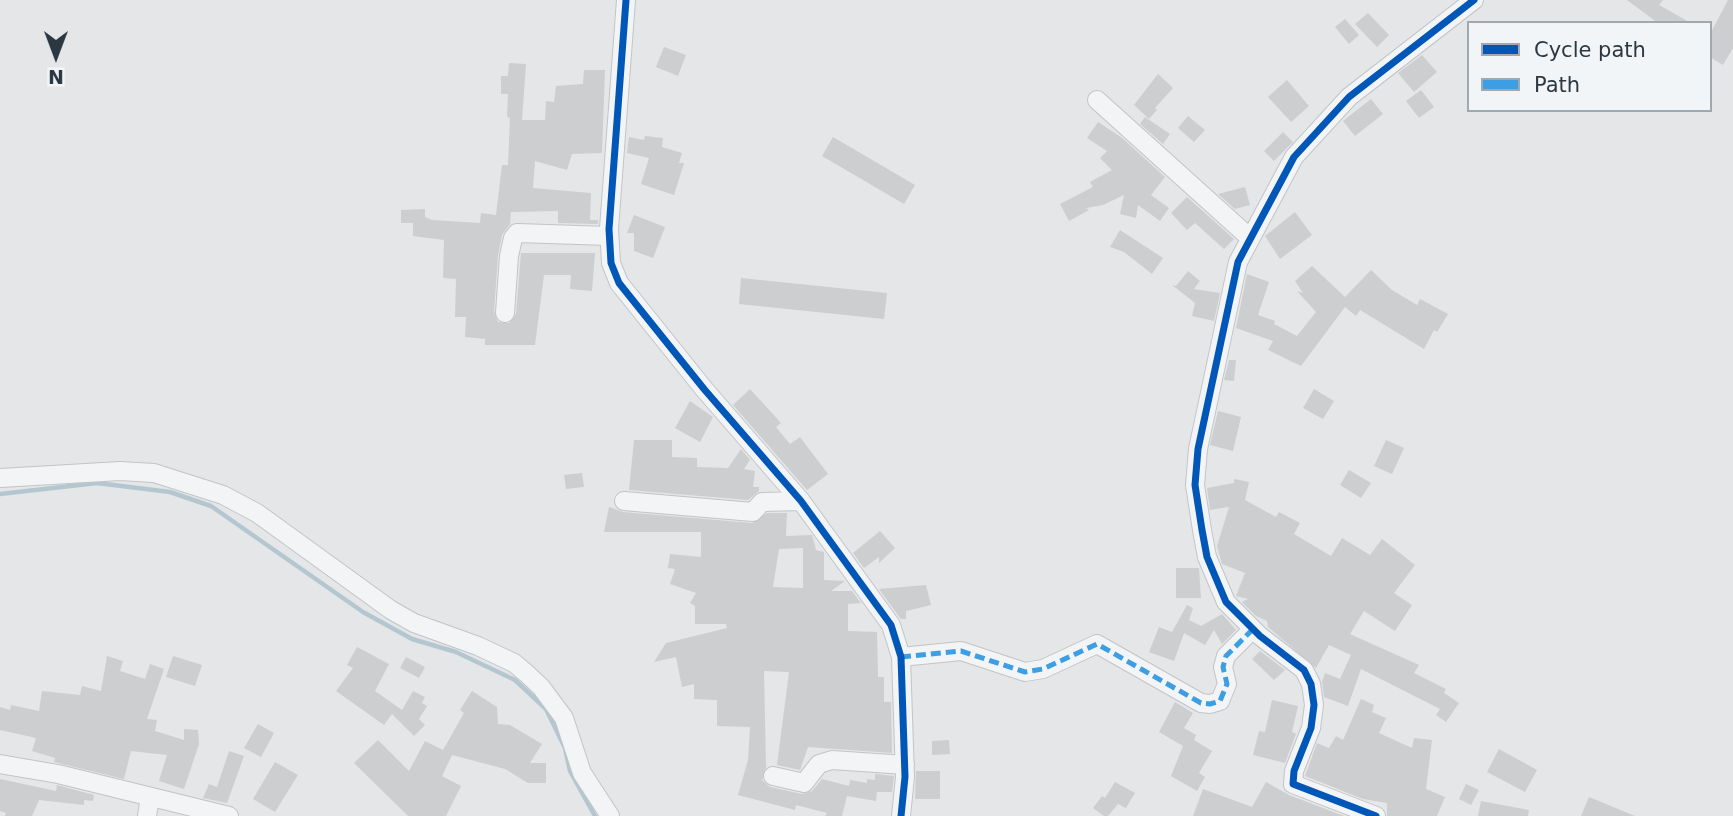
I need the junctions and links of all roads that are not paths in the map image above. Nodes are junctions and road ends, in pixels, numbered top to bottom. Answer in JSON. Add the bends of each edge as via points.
{"nodes":[{"id":1,"x":626,"y":0,"type":"edge"},
{"id":2,"x":1475,"y":0,"type":"edge"},
{"id":3,"x":1097,"y":100,"type":"dead end"},
{"id":4,"x":609,"y":236,"type":"junction"},
{"id":5,"x":1250,"y":238,"type":"junction"},
{"id":6,"x":505,"y":313,"type":"dead end"},
{"id":7,"x":0,"y":478,"type":"edge"},
{"id":8,"x":624,"y":501,"type":"dead end"},
{"id":9,"x":801,"y":501,"type":"junction"},
{"id":10,"x":1253,"y":629,"type":"junction"},
{"id":11,"x":901,"y":657,"type":"junction"},
{"id":12,"x":0,"y":764,"type":"edge"},
{"id":13,"x":905,"y":765,"type":"junction"},
{"id":14,"x":773,"y":776,"type":"dead end"},
{"id":15,"x":149,"y":796,"type":"junction"},
{"id":16,"x":147,"y":816,"type":"edge"},
{"id":17,"x":229,"y":816,"type":"edge"},
{"id":18,"x":610,"y":816,"type":"edge"},
{"id":19,"x":901,"y":816,"type":"edge"},
{"id":20,"x":1376,"y":816,"type":"edge"}],
"edges":[{"from":1,"to":4,"type":"street"},
{"from":2,"to":5,"type":"street","via":[[1349,97],[1294,156]]},
{"from":3,"to":5,"type":"street"},
{"from":4,"to":6,"type":"street","via":[[517,233],[509,256]]},
{"from":4,"to":9,"type":"street","via":[[611,263],[619,283]]},
{"from":5,"to":10,"type":"street","via":[[1232,282],[1198,449],[1195,485],[1207,557],[1231,610]]},
{"from":7,"to":18,"type":"street","via":[[154,473],[223,495],[257,513],[391,610],[478,646],[526,673],[564,718],[582,773]]},
{"from":8,"to":9,"type":"street","via":[[752,512],[762,502]]},
{"from":9,"to":11,"type":"street","via":[[891,625]]},
{"from":10,"to":11,"type":"street","via":[[1226,656],[1227,684],[1220,701],[1210,705],[1097,644],[1043,669],[1025,672],[961,651]]},
{"from":10,"to":20,"type":"street","via":[[1304,670],[1311,684],[1311,728],[1293,784]]},
{"from":11,"to":13,"type":"street"},
{"from":12,"to":15,"type":"street"},
{"from":13,"to":14,"type":"street","via":[[832,760],[819,764],[804,783]]},
{"from":13,"to":19,"type":"street"},
{"from":15,"to":16,"type":"street"},
{"from":15,"to":17,"type":"street"}]}
